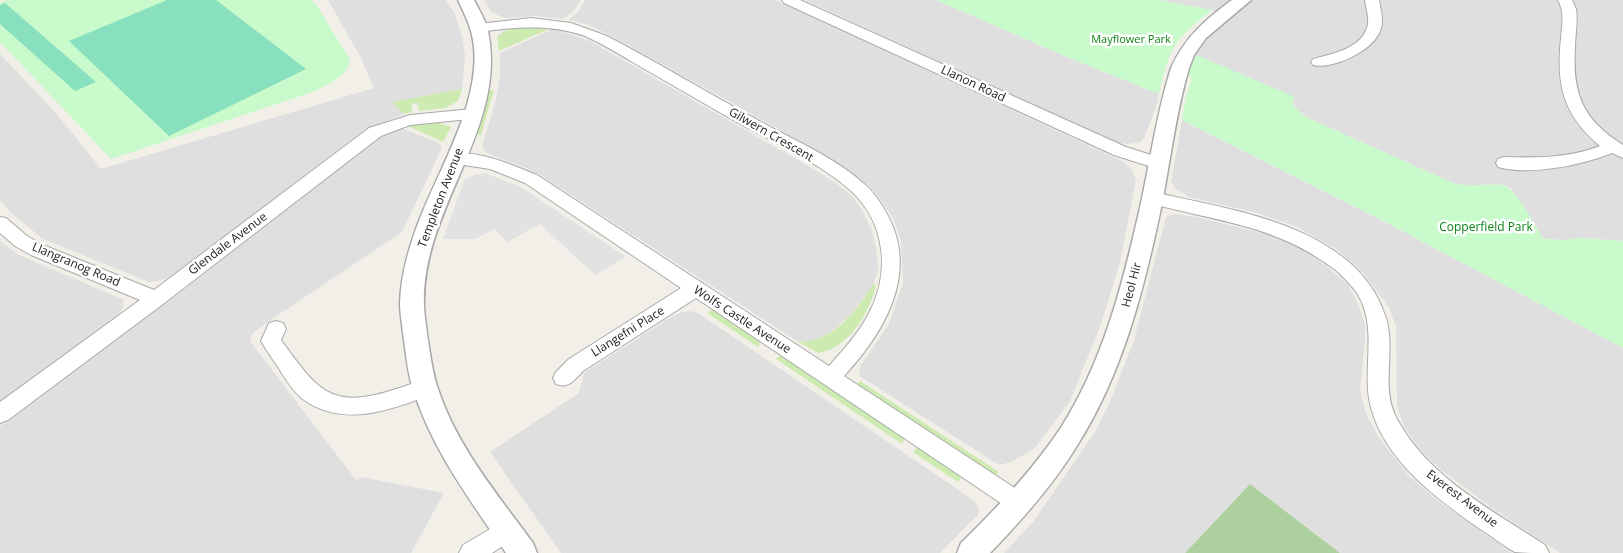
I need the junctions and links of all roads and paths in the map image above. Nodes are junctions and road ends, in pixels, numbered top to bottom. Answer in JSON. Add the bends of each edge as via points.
{"nodes":[{"id":1,"x":466,"y":0,"type":"edge"},
{"id":2,"x":789,"y":0,"type":"edge"},
{"id":3,"x":1244,"y":0,"type":"edge"},
{"id":4,"x":1372,"y":0,"type":"edge"},
{"id":5,"x":1565,"y":0,"type":"edge"},
{"id":6,"x":479,"y":28,"type":"junction"},
{"id":7,"x":1318,"y":62,"type":"dead end"},
{"id":8,"x":473,"y":114,"type":"junction"},
{"id":9,"x":1617,"y":150,"type":"edge"},
{"id":10,"x":457,"y":159,"type":"junction"},
{"id":11,"x":1158,"y":163,"type":"junction"},
{"id":12,"x":1504,"y":163,"type":"dead end"},
{"id":13,"x":1152,"y":198,"type":"junction"},
{"id":14,"x":0,"y":223,"type":"edge"},
{"id":15,"x":695,"y":289,"type":"junction"},
{"id":16,"x":156,"y":299,"type":"junction"},
{"id":17,"x":276,"y":329,"type":"dead end"},
{"id":18,"x":563,"y":378,"type":"dead end"},
{"id":19,"x":830,"y":378,"type":"junction"},
{"id":20,"x":425,"y":388,"type":"junction"},
{"id":21,"x":0,"y":414,"type":"edge"},
{"id":22,"x":1018,"y":503,"type":"junction"},
{"id":23,"x":507,"y":530,"type":"junction"},
{"id":24,"x":471,"y":553,"type":"edge"},
{"id":25,"x":523,"y":553,"type":"edge"},
{"id":26,"x":971,"y":553,"type":"edge"},
{"id":27,"x":1537,"y":553,"type":"edge"}],
"edges":[{"from":1,"to":6,"type":"street","name":"Templeton Avenue"},
{"from":2,"to":11,"type":"street","name":"Llanon Road","via":[[1120,152]]},
{"from":3,"to":11,"type":"street","name":"Heol Hir","via":[[1202,32],[1187,50],[1175,84]]},
{"from":4,"to":7,"type":"street","via":[[1375,25],[1367,40],[1346,54]]},
{"from":5,"to":9,"type":"street","via":[[1570,20],[1566,74],[1573,104],[1583,121]]},
{"from":6,"to":8,"type":"street","name":"Templeton Avenue","via":[[483,76]]},
{"from":6,"to":19,"type":"street","name":"Gilwern Crescent","via":[[534,22],[584,31],[814,159],[858,188],[878,214],[890,244],[891,278],[875,322]]},
{"from":8,"to":10,"type":"street","name":"Templeton Avenue"},
{"from":8,"to":16,"type":"street","name":"Glendale Avenue","via":[[413,118],[375,132]]},
{"from":9,"to":12,"type":"street","via":[[1545,164]]},
{"from":10,"to":15,"type":"street","name":"Wolfs Castle Avenue","via":[[493,164],[531,179]]},
{"from":10,"to":20,"type":"street","name":"Templeton Avenue","via":[[423,239],[414,278],[412,303]]},
{"from":11,"to":13,"type":"street","name":"Heol Hir"},
{"from":13,"to":22,"type":"street","name":"Heol Hir","via":[[1134,282],[1102,374],[1079,420]]},
{"from":13,"to":27,"type":"street","name":"Everest Avenue","via":[[1280,230],[1313,245],[1345,268],[1366,291],[1375,312],[1379,332],[1378,396],[1386,421],[1400,443],[1416,464],[1452,495]]},
{"from":14,"to":16,"type":"street","name":"Llangranog Road","via":[[37,250]]},
{"from":15,"to":18,"type":"street","name":"Llangefni Place","via":[[576,365]]},
{"from":15,"to":19,"type":"street","name":"Wolfs Castle Avenue"},
{"from":16,"to":21,"type":"street","name":"Glendale Avenue"},
{"from":17,"to":20,"type":"street","via":[[271,341],[310,392],[320,398],[334,403],[368,406]]},
{"from":19,"to":22,"type":"street","name":"Wolfs Castle Avenue"},
{"from":20,"to":23,"type":"street","name":"Templeton Avenue","via":[[447,439]]},
{"from":22,"to":26,"type":"street","name":"Heol Hir"},
{"from":23,"to":24,"type":"street"},
{"from":23,"to":25,"type":"street","name":"Templeton Avenue"}]}
